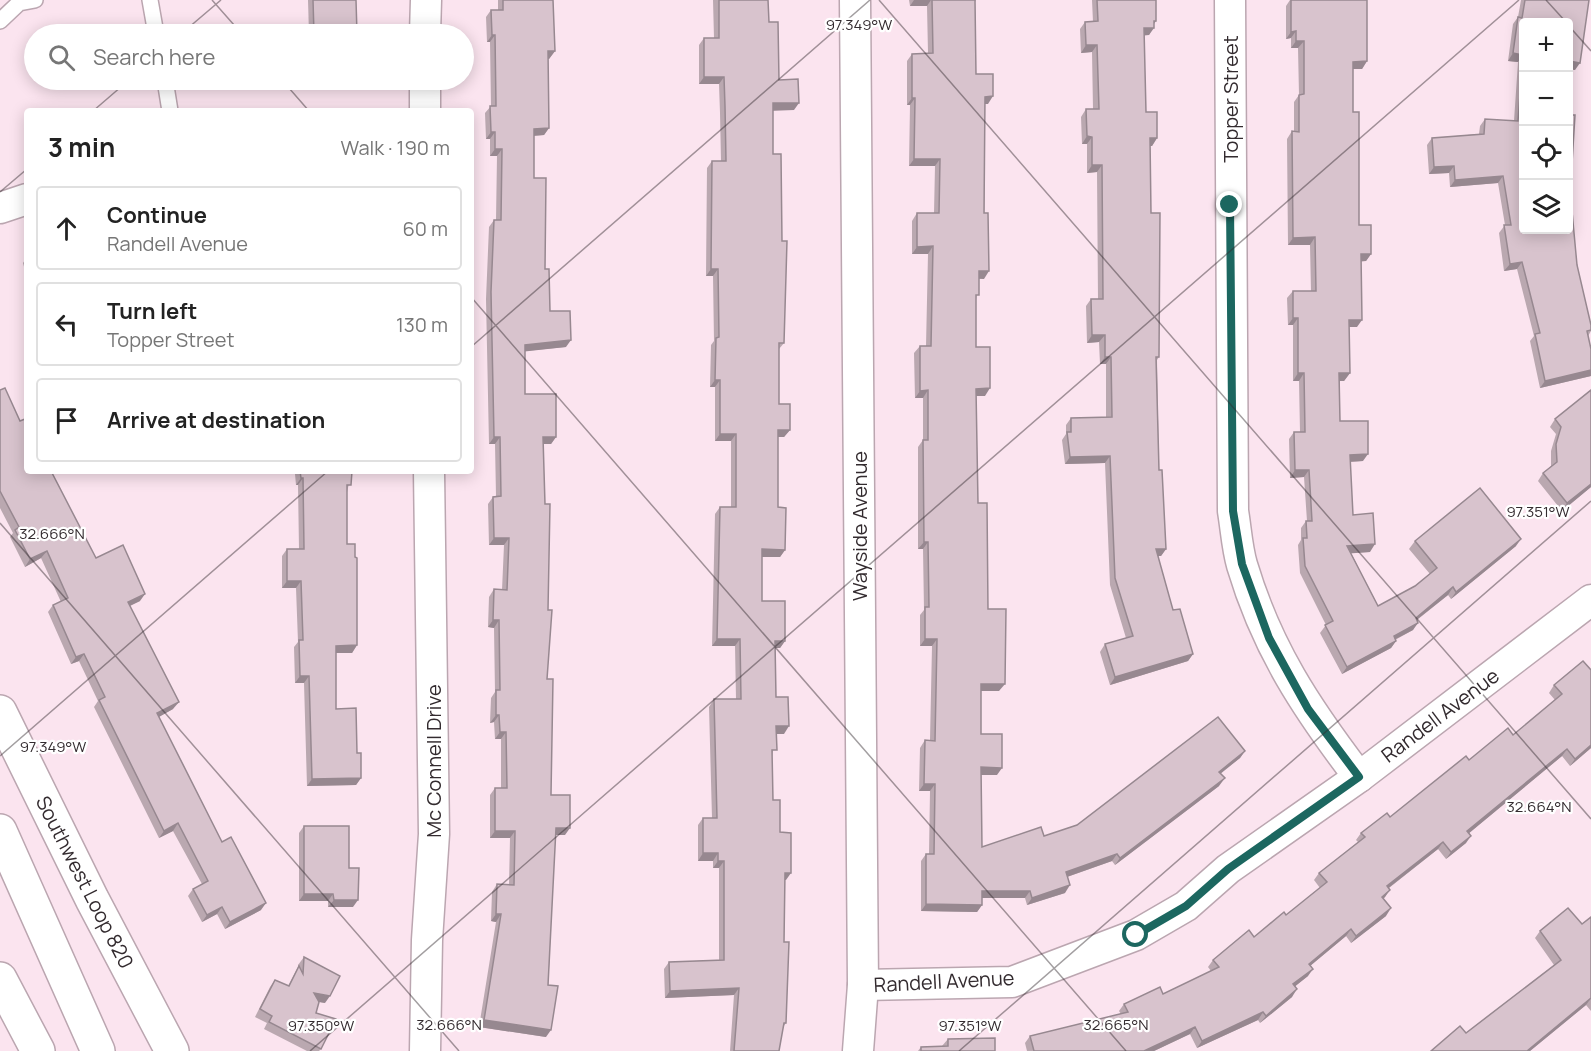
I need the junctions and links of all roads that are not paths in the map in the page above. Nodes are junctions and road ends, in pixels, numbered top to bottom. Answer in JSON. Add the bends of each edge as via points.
{"nodes":[{"id":1,"x":35,"y":0,"type":"edge"},
{"id":2,"x":150,"y":0,"type":"edge"},
{"id":3,"x":426,"y":0,"type":"edge"},
{"id":4,"x":855,"y":0,"type":"edge"},
{"id":5,"x":1230,"y":0,"type":"edge"},
{"id":6,"x":0,"y":21,"type":"edge"},
{"id":7,"x":154,"y":24,"type":"edge"},
{"id":8,"x":425,"y":24,"type":"edge"},
{"id":9,"x":167,"y":90,"type":"edge"},
{"id":10,"x":425,"y":90,"type":"edge"},
{"id":11,"x":170,"y":108,"type":"edge"},
{"id":12,"x":425,"y":108,"type":"edge"},
{"id":13,"x":24,"y":200,"type":"edge"},
{"id":14,"x":0,"y":208,"type":"edge"},
{"id":15,"x":429,"y":474,"type":"edge"},
{"id":16,"x":1591,"y":600,"type":"edge"},
{"id":17,"x":0,"y":712,"type":"edge"},
{"id":18,"x":1359,"y":777,"type":"junction"},
{"id":19,"x":0,"y":831,"type":"edge"},
{"id":20,"x":0,"y":979,"type":"edge"},
{"id":21,"x":863,"y":985,"type":"junction"},
{"id":22,"x":38,"y":1051,"type":"edge"},
{"id":23,"x":99,"y":1051,"type":"edge"},
{"id":24,"x":172,"y":1051,"type":"edge"},
{"id":25,"x":426,"y":1051,"type":"edge"},
{"id":26,"x":858,"y":1051,"type":"edge"}],
"edges":[{"from":1,"to":6,"type":"lane","via":[[19,3]]},
{"from":2,"to":7,"type":"lane"},
{"from":3,"to":8,"type":"street"},
{"from":4,"to":21,"type":"street","name":"Wayside Avenue"},
{"from":5,"to":18,"type":"street","name":"Topper Street","via":[[1233,511],[1240,553],[1269,638],[1308,709]]},
{"from":9,"to":11,"type":"lane"},
{"from":10,"to":12,"type":"street"},
{"from":13,"to":14,"type":"street"},
{"from":15,"to":25,"type":"street","name":"Mc Connell Drive","via":[[434,834],[427,940]]},
{"from":16,"to":18,"type":"street","name":"Randell Avenue"},
{"from":17,"to":24,"type":"main road","name":"Southwest Loop 820"},
{"from":18,"to":21,"type":"street","name":"Randell Avenue","via":[[1228,869],[1186,906],[1136,935],[1012,982]]},
{"from":19,"to":23,"type":"main road"},
{"from":20,"to":22,"type":"main road"},
{"from":21,"to":26,"type":"street","name":"Wayside Avenue"}]}
